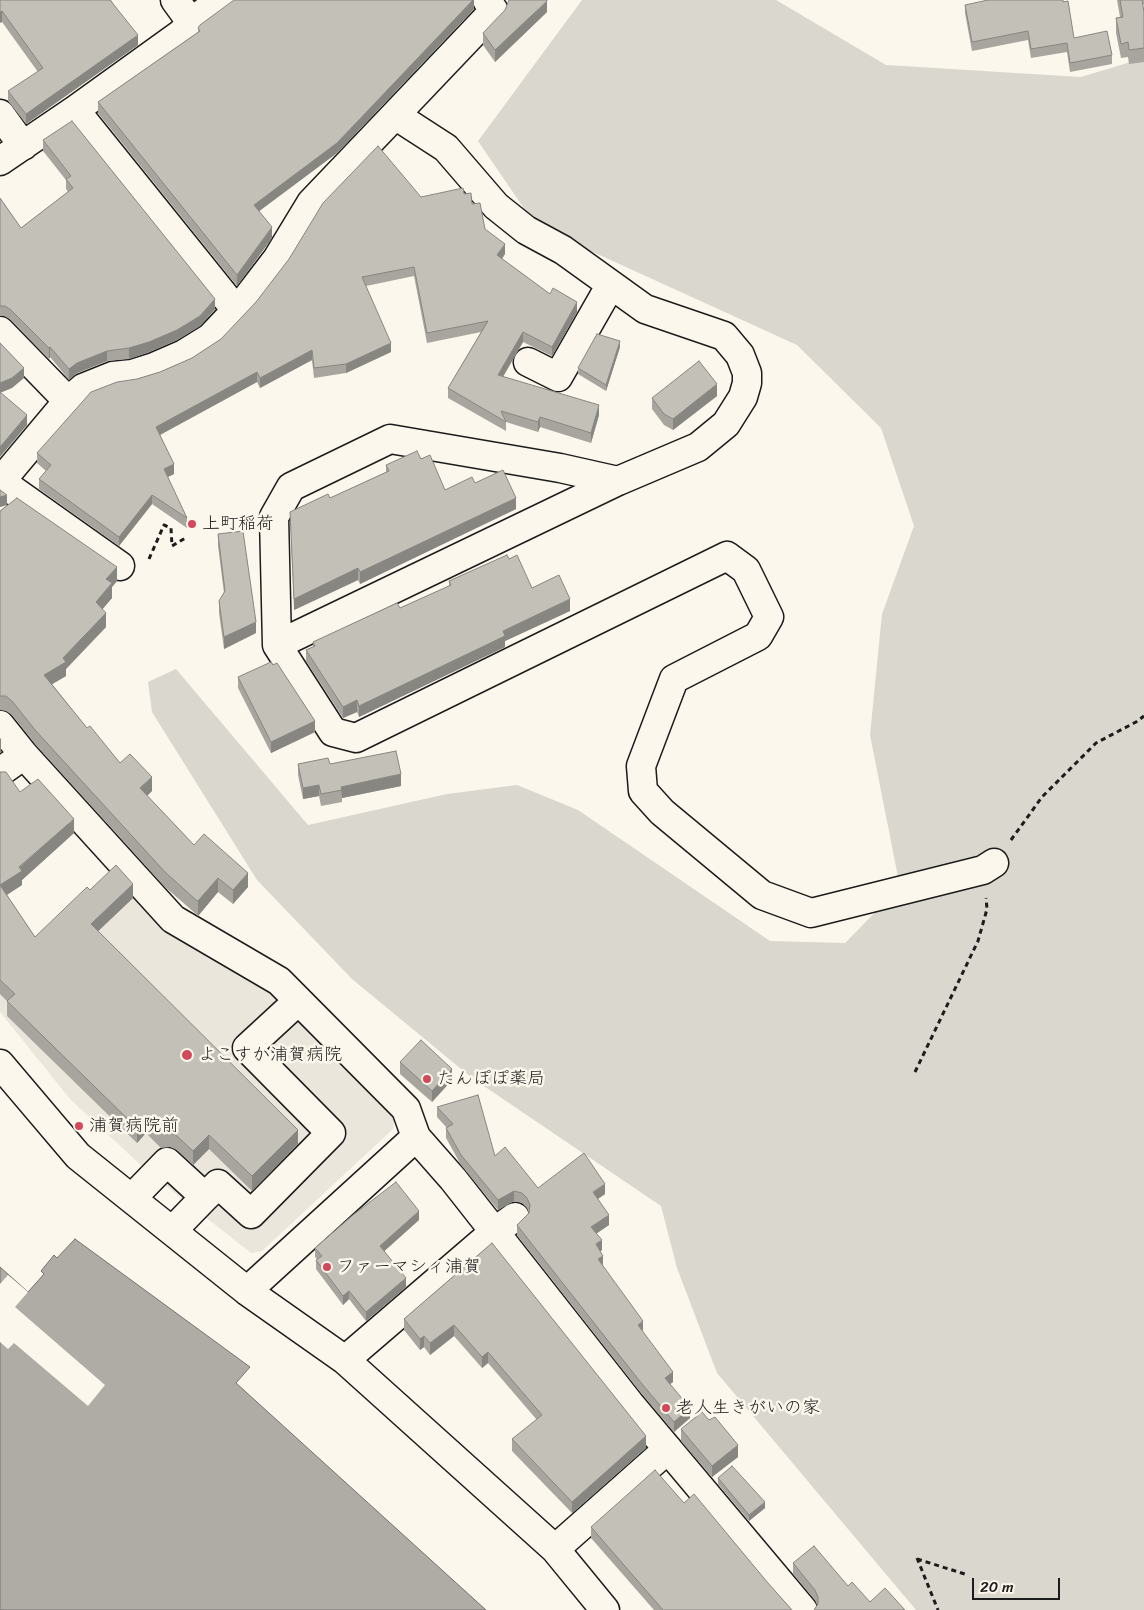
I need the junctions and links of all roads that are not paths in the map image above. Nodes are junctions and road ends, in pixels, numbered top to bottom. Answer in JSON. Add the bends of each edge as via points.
{"nodes":[{"id":1,"x":175,"y":0,"type":"edge"},
{"id":2,"x":221,"y":0,"type":"edge"},
{"id":3,"x":496,"y":4,"type":"edge"},
{"id":4,"x":192,"y":22,"type":"junction"},
{"id":5,"x":76,"y":110,"type":"junction"},
{"id":6,"x":0,"y":114,"type":"edge"},
{"id":7,"x":395,"y":115,"type":"junction"},
{"id":8,"x":23,"y":146,"type":"junction"},
{"id":9,"x":0,"y":161,"type":"edge"},
{"id":10,"x":610,"y":286,"type":"junction"},
{"id":11,"x":236,"y":310,"type":"junction"},
{"id":12,"x":0,"y":331,"type":"edge"},
{"id":13,"x":528,"y":362,"type":"dead end"},
{"id":14,"x":68,"y":401,"type":"junction"},
{"id":15,"x":0,"y":481,"type":"edge"},
{"id":16,"x":618,"y":482,"type":"junction"},
{"id":17,"x":120,"y":566,"type":"dead end"},
{"id":18,"x":277,"y":645,"type":"junction"},
{"id":19,"x":0,"y":725,"type":"edge"},
{"id":20,"x":24,"y":755,"type":"junction"},
{"id":21,"x":0,"y":772,"type":"edge"},
{"id":22,"x":989,"y":866,"type":"road end"},
{"id":23,"x":298,"y":1001,"type":"junction"},
{"id":24,"x":0,"y":1064,"type":"edge"},
{"id":25,"x":416,"y":1137,"type":"junction"},
{"id":26,"x":205,"y":1197,"type":"junction"},
{"id":27,"x":132,"y":1198,"type":"junction"},
{"id":28,"x":504,"y":1224,"type":"junction"},
{"id":29,"x":172,"y":1230,"type":"junction"},
{"id":30,"x":247,"y":1291,"type":"junction"},
{"id":31,"x":345,"y":1360,"type":"junction"},
{"id":32,"x":668,"y":1449,"type":"junction"},
{"id":33,"x":555,"y":1549,"type":"junction"},
{"id":34,"x":789,"y":1605,"type":"edge"},
{"id":35,"x":605,"y":1610,"type":"edge"}],
"edges":[{"from":1,"to":4,"type":"street"},
{"from":2,"to":4,"type":"street"},
{"from":3,"to":7,"type":"street"},
{"from":4,"to":5,"type":"street","via":[[182,33]]},
{"from":5,"to":8,"type":"street"},
{"from":5,"to":11,"type":"street"},
{"from":6,"to":8,"type":"street"},
{"from":7,"to":10,"type":"street","via":[[446,148],[496,206],[526,230],[562,250]]},
{"from":7,"to":11,"type":"street","via":[[311,203],[277,258]]},
{"from":8,"to":9,"type":"street"},
{"from":10,"to":13,"type":"street","via":[[558,377]]},
{"from":10,"to":16,"type":"street","via":[[645,309],[724,336],[740,355],[747,373],[739,404],[726,424],[698,448]]},
{"from":11,"to":14,"type":"street","via":[[210,338],[184,354],[154,367],[113,376],[83,388]]},
{"from":12,"to":14,"type":"street"},
{"from":14,"to":15,"type":"street"},
{"from":15,"to":17,"type":"street"},
{"from":16,"to":18,"type":"street"},
{"from":16,"to":18,"type":"street","via":[[560,468],[390,439],[291,487],[274,517]]},
{"from":18,"to":22,"type":"street","via":[[333,732],[356,738],[727,556],[746,570],[769,617],[758,636],[674,679],[641,766],[643,791],[662,812],[762,895],[811,913]]},
{"from":19,"to":20,"type":"street"},
{"from":20,"to":21,"type":"street"},
{"from":20,"to":23,"type":"street","via":[[173,919],[279,982]]},
{"from":23,"to":25,"type":"street","via":[[406,1108]]},
{"from":23,"to":26,"type":"street","via":[[247,1048],[331,1134],[251,1214],[218,1184]]},
{"from":24,"to":27,"type":"street","via":[[78,1156]]},
{"from":25,"to":28,"type":"street"},
{"from":25,"to":30,"type":"street"},
{"from":26,"to":27,"type":"street","via":[[167,1162]]},
{"from":26,"to":29,"type":"street"},
{"from":27,"to":29,"type":"street"},
{"from":28,"to":31,"type":"street"},
{"from":28,"to":32,"type":"street"},
{"from":29,"to":30,"type":"street"},
{"from":30,"to":31,"type":"street"},
{"from":31,"to":33,"type":"street"},
{"from":32,"to":33,"type":"street"},
{"from":32,"to":34,"type":"street"},
{"from":33,"to":35,"type":"street"}]}
